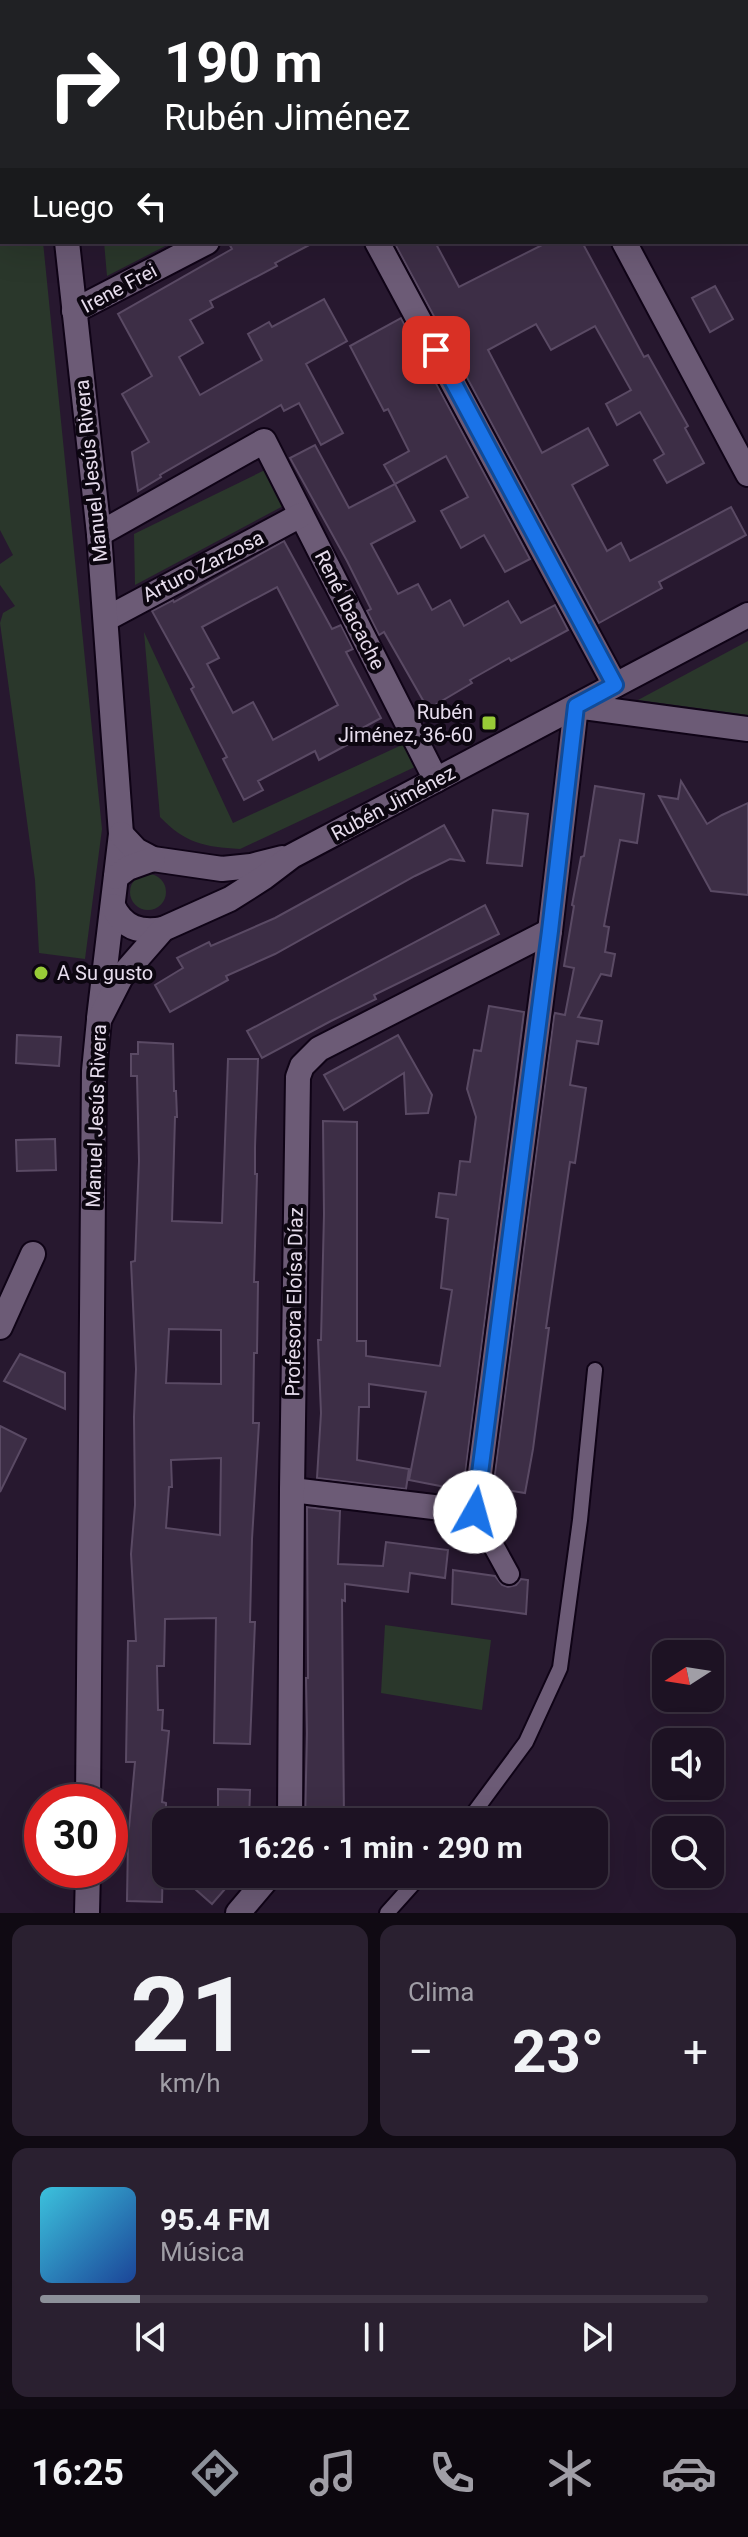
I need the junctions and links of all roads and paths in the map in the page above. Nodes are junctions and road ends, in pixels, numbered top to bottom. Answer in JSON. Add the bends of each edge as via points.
{"nodes":[{"id":1,"x":67,"y":244,"type":"edge"},
{"id":2,"x":203,"y":244,"type":"edge"},
{"id":3,"x":378,"y":244,"type":"edge"},
{"id":4,"x":625,"y":244,"type":"edge"},
{"id":5,"x":74,"y":311,"type":"junction"},
{"id":6,"x":748,"y":474,"type":"edge"},
{"id":7,"x":301,"y":515,"type":"junction"},
{"id":8,"x":99,"y":534,"type":"junction"},
{"id":9,"x":748,"y":615,"type":"edge"},
{"id":10,"x":106,"y":619,"type":"junction"},
{"id":11,"x":615,"y":685,"type":"junction"},
{"id":12,"x":576,"y":706,"type":"junction"},
{"id":13,"x":748,"y":729,"type":"edge"},
{"id":14,"x":436,"y":780,"type":"junction"},
{"id":15,"x":121,"y":834,"type":"junction"},
{"id":16,"x":292,"y":856,"type":"junction"},
{"id":17,"x":153,"y":859,"type":"junction"},
{"id":18,"x":116,"y":877,"type":"junction"},
{"id":19,"x":113,"y":906,"type":"junction"},
{"id":20,"x":163,"y":929,"type":"junction"},
{"id":21,"x":550,"y":931,"type":"junction"},
{"id":22,"x":99,"y":1020,"type":"junction"},
{"id":23,"x":33,"y":1254,"type":"dead end"},
{"id":24,"x":0,"y":1327,"type":"edge"},
{"id":25,"x":595,"y":1370,"type":"dead end"},
{"id":26,"x":292,"y":1490,"type":"junction"},
{"id":27,"x":475,"y":1512,"type":"junction"},
{"id":28,"x":509,"y":1574,"type":"dead end"},
{"id":29,"x":88,"y":1784,"type":"edge"},
{"id":30,"x":290,"y":1808,"type":"edge"},
{"id":31,"x":477,"y":1808,"type":"edge"},
{"id":32,"x":88,"y":1888,"type":"edge"},
{"id":33,"x":259,"y":1888,"type":"edge"},
{"id":34,"x":409,"y":1888,"type":"edge"},
{"id":35,"x":87,"y":1913,"type":"edge"},
{"id":36,"x":238,"y":1913,"type":"edge"},
{"id":37,"x":387,"y":1913,"type":"edge"}],
"edges":[{"from":1,"to":5,"type":"street","name":"Manuel Jesús Rivera"},
{"from":2,"to":5,"type":"street","name":"Irene Frei"},
{"from":3,"to":11,"type":"street"},
{"from":4,"to":6,"type":"street"},
{"from":5,"to":8,"type":"street","name":"Manuel Jesús Rivera"},
{"from":7,"to":8,"type":"street","name":"René Ibacache","via":[[264,441]]},
{"from":7,"to":10,"type":"street","name":"Arturo Zarzosa"},
{"from":7,"to":14,"type":"street","name":"René Ibacache"},
{"from":8,"to":10,"type":"street","name":"Manuel Jesús Rivera"},
{"from":9,"to":11,"type":"street","name":"Rubén Jiménez"},
{"from":10,"to":15,"type":"street","name":"Manuel Jesús Rivera"},
{"from":11,"to":12,"type":"street","name":"Rubén Jiménez"},
{"from":12,"to":13,"type":"street"},
{"from":12,"to":14,"type":"street","name":"Rubén Jiménez"},
{"from":12,"to":21,"type":"street"},
{"from":14,"to":16,"type":"street","name":"Rubén Jiménez"},
{"from":15,"to":17,"type":"street","name":"Rubén Jiménez"},
{"from":15,"to":18,"type":"street","name":"Manuel Jesús Rivera"},
{"from":16,"to":17,"type":"street","name":"Rubén Jiménez","via":[[222,869]]},
{"from":16,"to":20,"type":"street","name":"Rubén Jiménez","via":[[230,899]]},
{"from":17,"to":18,"type":"street"},
{"from":18,"to":19,"type":"street","name":"Manuel Jesús Rivera"},
{"from":19,"to":20,"type":"street","via":[[124,923],[136,929]]},
{"from":19,"to":22,"type":"street","name":"Manuel Jesús Rivera"},
{"from":20,"to":22,"type":"street","name":"Rubén Jiménez","via":[[121,977]]},
{"from":21,"to":26,"type":"street","name":"Profesora Eloísa Díaz","via":[[319,1049],[302,1066],[297,1089]]},
{"from":21,"to":27,"type":"street"},
{"from":22,"to":29,"type":"street","name":"Manuel Jesús Rivera","via":[[94,1071]]},
{"from":23,"to":24,"type":"street"},
{"from":25,"to":31,"type":"lane","via":[[560,1668],[526,1742]]},
{"from":26,"to":27,"type":"street"},
{"from":26,"to":30,"type":"street","name":"Profesora Eloísa Díaz"},
{"from":27,"to":28,"type":"street"},
{"from":32,"to":35,"type":"street"},
{"from":33,"to":36,"type":"street"},
{"from":34,"to":37,"type":"lane"}]}
